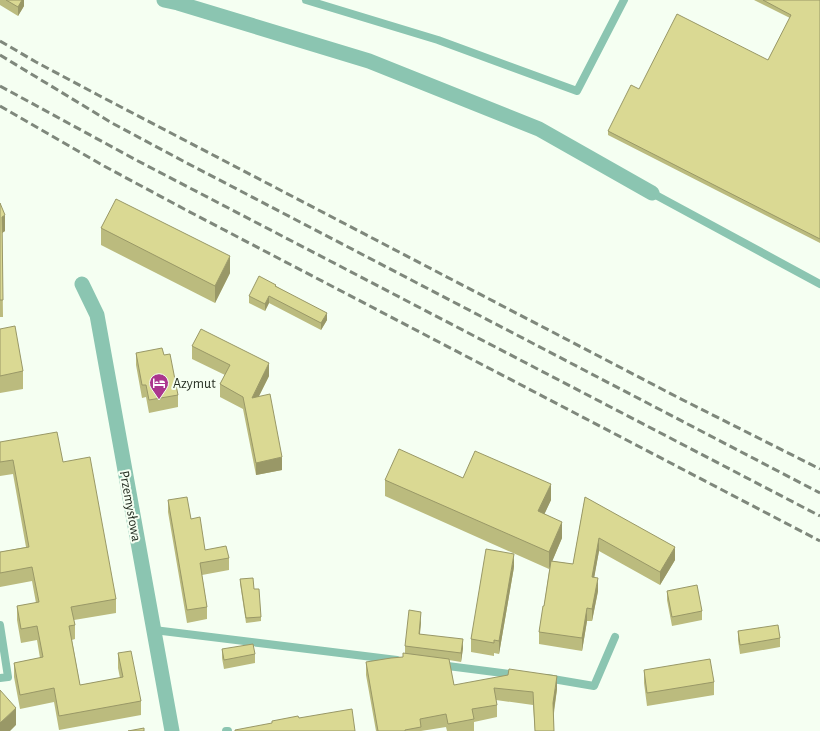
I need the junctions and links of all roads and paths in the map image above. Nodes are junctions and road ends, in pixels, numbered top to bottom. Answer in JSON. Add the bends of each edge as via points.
{"nodes":[{"id":1,"x":164,"y":0,"type":"edge"},
{"id":2,"x":306,"y":0,"type":"edge"},
{"id":3,"x":624,"y":0,"type":"edge"},
{"id":4,"x":652,"y":193,"type":"joint"},
{"id":5,"x":82,"y":284,"type":"dead end"},
{"id":6,"x":820,"y":284,"type":"edge"},
{"id":7,"x":0,"y":625,"type":"edge"},
{"id":8,"x":154,"y":630,"type":"junction"},
{"id":9,"x":615,"y":637,"type":"dead end"},
{"id":10,"x":406,"y":661,"type":"edge"},
{"id":11,"x":430,"y":664,"type":"edge"},
{"id":12,"x":523,"y":675,"type":"edge"},
{"id":13,"x":539,"y":677,"type":"edge"},
{"id":14,"x":0,"y":678,"type":"edge"},
{"id":15,"x":172,"y":731,"type":"edge"}],
"edges":[{"from":1,"to":4,"type":"street","via":[[369,61],[539,129]]},
{"from":2,"to":3,"type":"lane","via":[[438,40],[576,91]]},
{"from":4,"to":6,"type":"lane"},
{"from":5,"to":8,"type":"street","name":"Przemysłowa","via":[[97,314]]},
{"from":7,"to":14,"type":"lane","via":[[8,676]]},
{"from":8,"to":10,"type":"lane"},
{"from":8,"to":15,"type":"street","name":"Przemysłowa"},
{"from":9,"to":13,"type":"lane","via":[[594,686]]},
{"from":11,"to":12,"type":"lane"}]}
